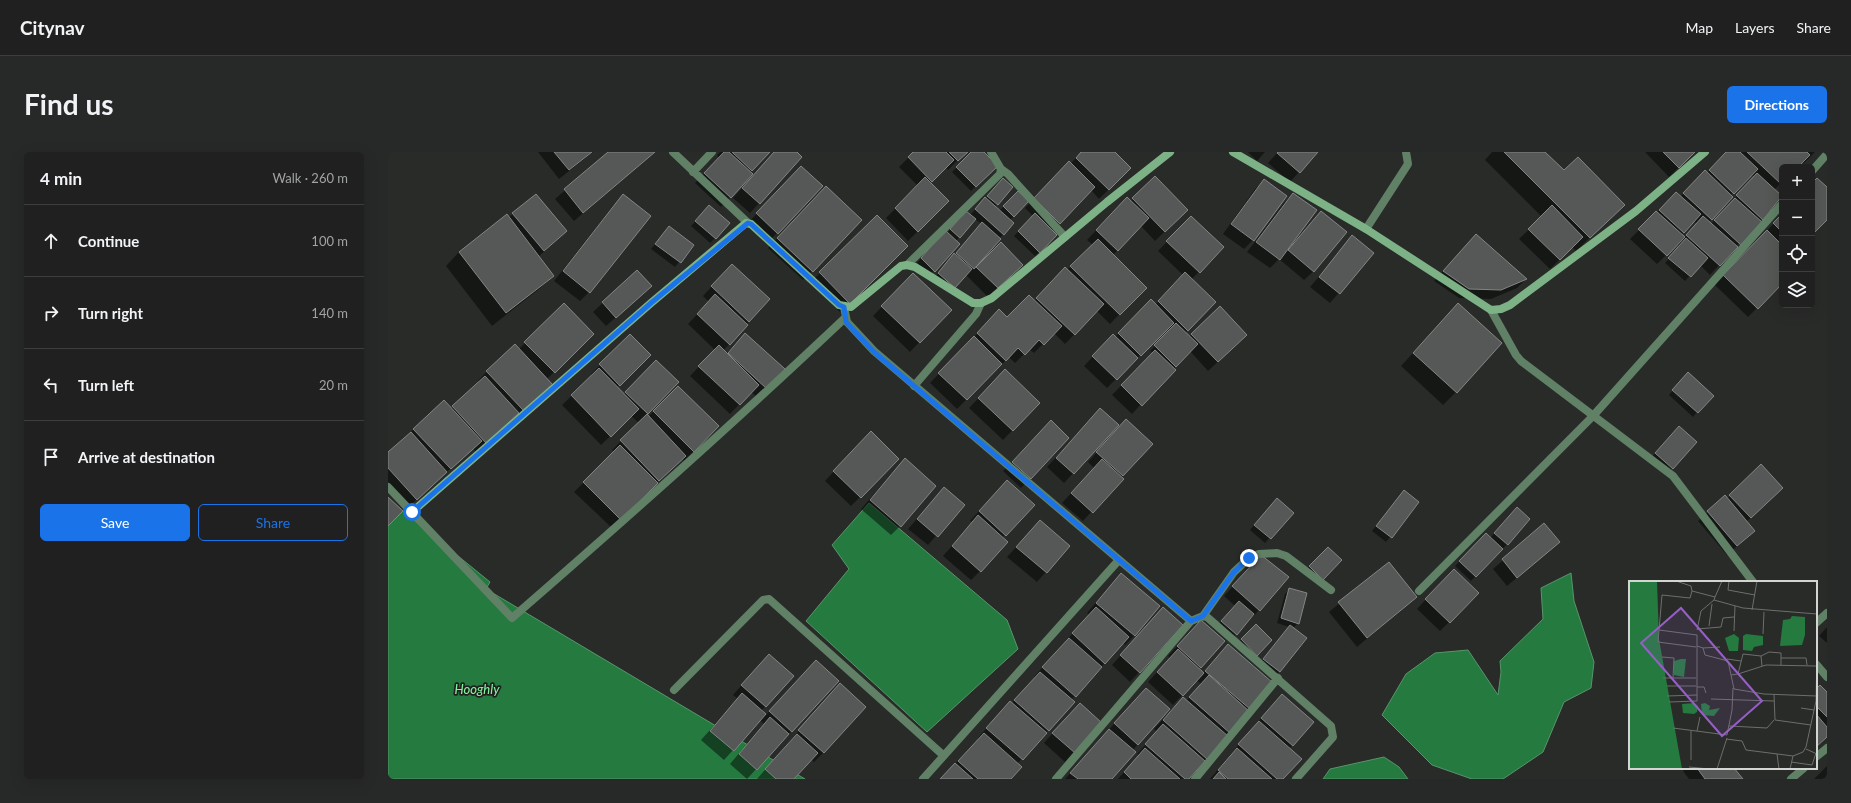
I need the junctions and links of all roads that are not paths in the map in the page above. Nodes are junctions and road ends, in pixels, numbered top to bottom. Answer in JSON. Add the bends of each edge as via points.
{"nodes":[{"id":1,"x":673,"y":152,"type":"edge"},
{"id":2,"x":712,"y":152,"type":"edge"},
{"id":3,"x":991,"y":152,"type":"edge"},
{"id":4,"x":1170,"y":152,"type":"edge"},
{"id":5,"x":1233,"y":152,"type":"edge"},
{"id":6,"x":1406,"y":152,"type":"edge"},
{"id":7,"x":1705,"y":152,"type":"edge"},
{"id":8,"x":1827,"y":154,"type":"edge"},
{"id":9,"x":1001,"y":168,"type":"junction"},
{"id":10,"x":1815,"y":168,"type":"edge"},
{"id":11,"x":693,"y":172,"type":"junction"},
{"id":12,"x":1779,"y":207,"type":"edge"},
{"id":13,"x":748,"y":223,"type":"junction"},
{"id":14,"x":1366,"y":229,"type":"junction"},
{"id":15,"x":1065,"y":237,"type":"junction"},
{"id":16,"x":907,"y":265,"type":"junction"},
{"id":17,"x":981,"y":303,"type":"junction"},
{"id":18,"x":844,"y":307,"type":"junction"},
{"id":19,"x":1491,"y":310,"type":"junction"},
{"id":20,"x":845,"y":318,"type":"junction"},
{"id":21,"x":914,"y":386,"type":"junction"},
{"id":22,"x":1593,"y":416,"type":"junction"},
{"id":23,"x":388,"y":487,"type":"edge"},
{"id":24,"x":412,"y":512,"type":"junction"},
{"id":25,"x":1118,"y":561,"type":"junction"},
{"id":26,"x":1752,"y":581,"type":"edge"},
{"id":27,"x":1331,"y":590,"type":"dead end"},
{"id":28,"x":1419,"y":591,"type":"dead end"},
{"id":29,"x":1827,"y":613,"type":"edge"},
{"id":30,"x":1203,"y":616,"type":"junction"},
{"id":31,"x":1191,"y":621,"type":"junction"},
{"id":32,"x":1817,"y":622,"type":"edge"},
{"id":33,"x":1817,"y":665,"type":"edge"},
{"id":34,"x":1278,"y":678,"type":"junction"},
{"id":35,"x":1827,"y":678,"type":"edge"},
{"id":36,"x":674,"y":690,"type":"dead end"},
{"id":37,"x":1827,"y":748,"type":"edge"},
{"id":38,"x":943,"y":755,"type":"junction"},
{"id":39,"x":1817,"y":756,"type":"edge"},
{"id":40,"x":1803,"y":769,"type":"edge"},
{"id":41,"x":923,"y":779,"type":"edge"},
{"id":42,"x":1056,"y":779,"type":"edge"},
{"id":43,"x":1195,"y":779,"type":"edge"},
{"id":44,"x":1296,"y":779,"type":"edge"},
{"id":45,"x":1790,"y":779,"type":"edge"}],
"edges":[{"from":1,"to":11,"type":"street"},
{"from":2,"to":11,"type":"street"},
{"from":3,"to":9,"type":"street"},
{"from":4,"to":15,"type":"street"},
{"from":5,"to":14,"type":"street"},
{"from":6,"to":14,"type":"street","via":[[1408,164]]},
{"from":7,"to":19,"type":"street","via":[[1636,211],[1510,305]]},
{"from":8,"to":10,"type":"street"},
{"from":9,"to":15,"type":"street"},
{"from":9,"to":16,"type":"street","via":[[1000,174]]},
{"from":11,"to":13,"type":"street"},
{"from":12,"to":22,"type":"street"},
{"from":13,"to":18,"type":"street"},
{"from":13,"to":24,"type":"street","via":[[651,303]]},
{"from":14,"to":19,"type":"street"},
{"from":15,"to":17,"type":"street","via":[[992,298]]},
{"from":16,"to":17,"type":"street","via":[[915,267],[973,303]]},
{"from":16,"to":18,"type":"street","via":[[901,266],[851,306]]},
{"from":17,"to":21,"type":"street","via":[[976,314]]},
{"from":18,"to":20,"type":"street"},
{"from":19,"to":22,"type":"street","via":[[1521,361]]},
{"from":20,"to":21,"type":"street","via":[[874,352]]},
{"from":20,"to":24,"type":"street","via":[[679,471],[512,618]]},
{"from":21,"to":25,"type":"street"},
{"from":22,"to":26,"type":"street","via":[[1678,481]]},
{"from":22,"to":28,"type":"street"},
{"from":23,"to":24,"type":"street"},
{"from":25,"to":31,"type":"street"},
{"from":25,"to":38,"type":"street"},
{"from":27,"to":30,"type":"street","via":[[1286,556],[1277,553],[1259,554],[1249,558],[1234,572]]},
{"from":29,"to":32,"type":"street"},
{"from":30,"to":31,"type":"street"},
{"from":30,"to":34,"type":"street","via":[[1207,616]]},
{"from":31,"to":42,"type":"street"},
{"from":33,"to":35,"type":"street"},
{"from":34,"to":43,"type":"street"},
{"from":34,"to":44,"type":"street","via":[[1333,730],[1333,737]]},
{"from":36,"to":38,"type":"street","via":[[763,600],[769,599]]},
{"from":37,"to":39,"type":"street"},
{"from":38,"to":41,"type":"street"},
{"from":40,"to":45,"type":"street"}]}
